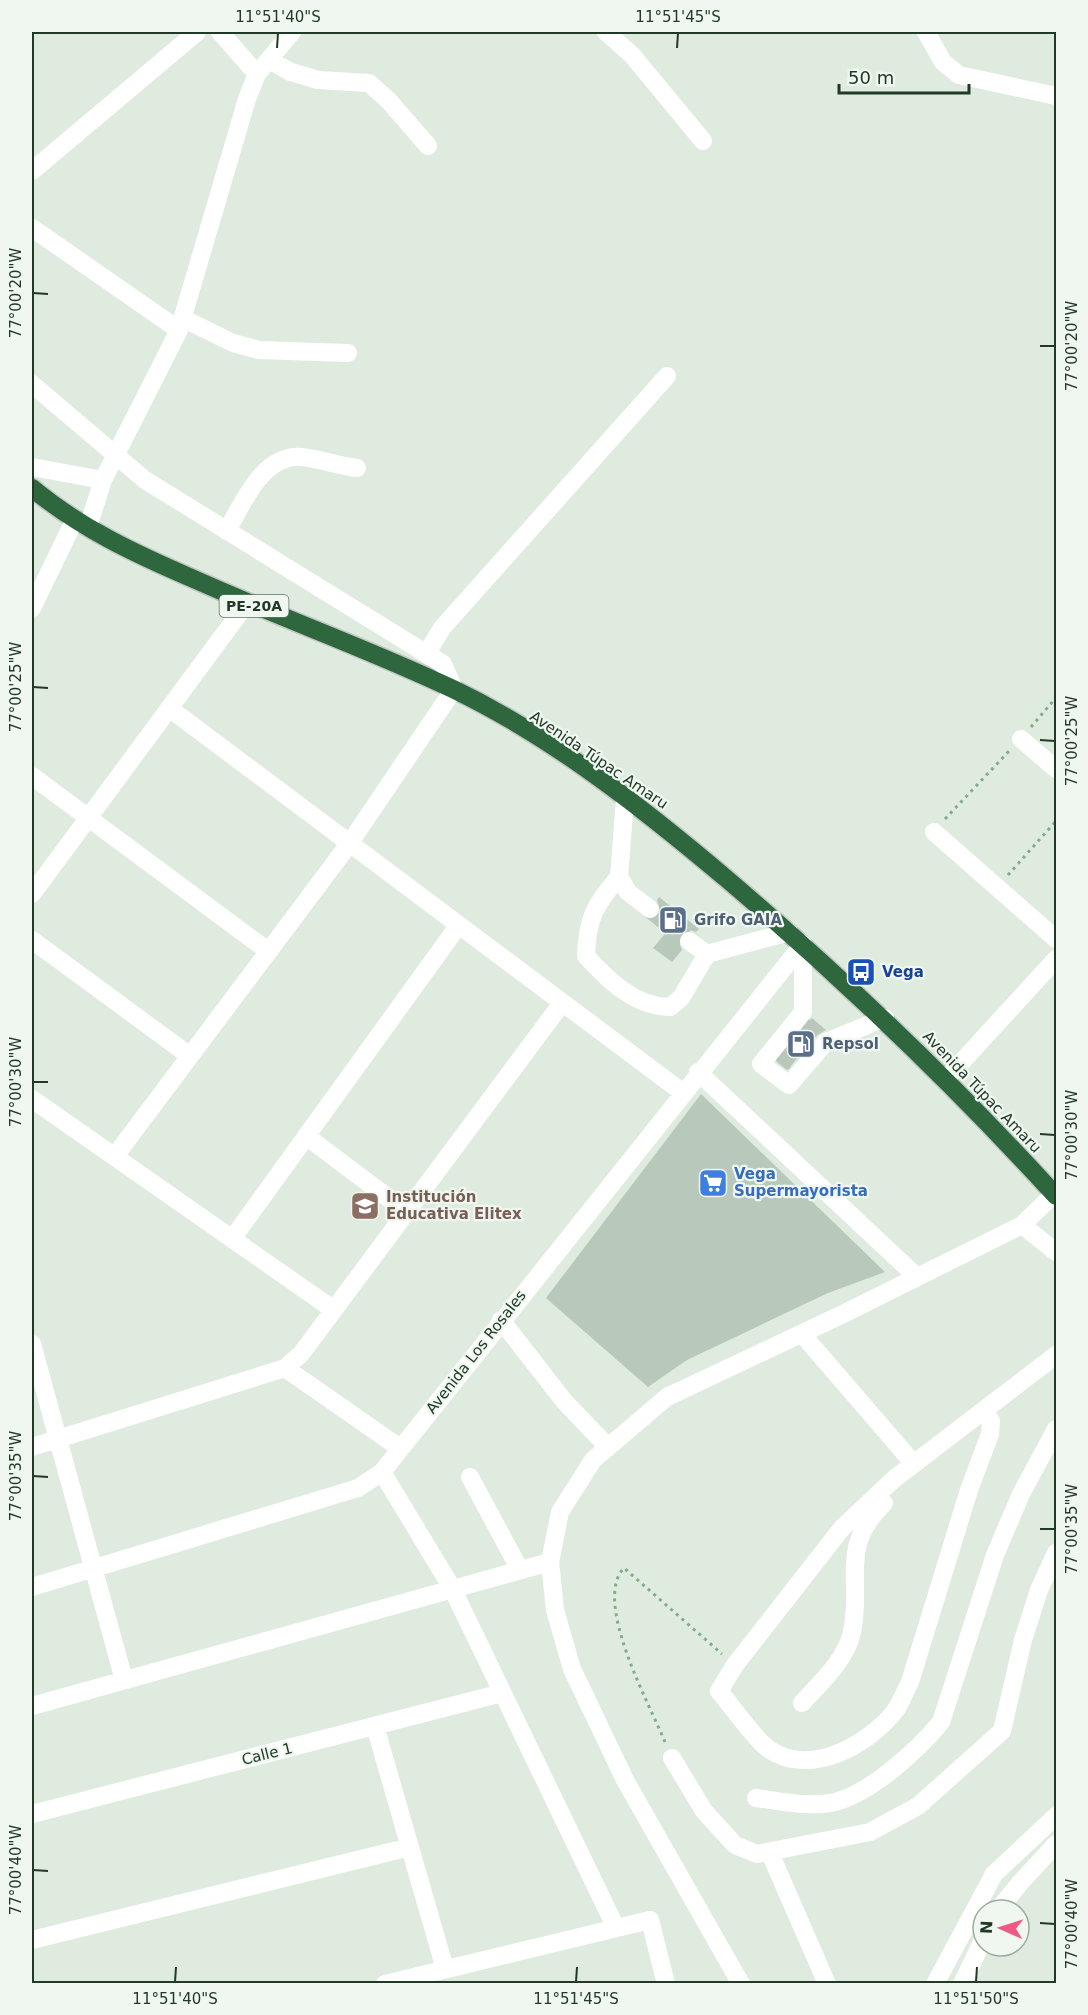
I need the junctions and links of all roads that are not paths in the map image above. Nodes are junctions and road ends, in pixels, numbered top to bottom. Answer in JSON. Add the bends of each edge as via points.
{"nodes":[{"id":1,"x":197,"y":32,"type":"edge"},
{"id":2,"x":220,"y":32,"type":"edge"},
{"id":3,"x":292,"y":32,"type":"edge"},
{"id":4,"x":606,"y":32,"type":"edge"},
{"id":5,"x":926,"y":32,"type":"edge"},
{"id":6,"x":263,"y":67,"type":"junction"},
{"id":7,"x":1056,"y":96,"type":"edge"},
{"id":8,"x":703,"y":141,"type":"dead end"},
{"id":9,"x":428,"y":146,"type":"dead end"},
{"id":10,"x":32,"y":171,"type":"edge"},
{"id":11,"x":32,"y":228,"type":"edge"},
{"id":12,"x":180,"y":324,"type":"junction"},
{"id":13,"x":348,"y":353,"type":"dead end"},
{"id":14,"x":667,"y":376,"type":"dead end"},
{"id":15,"x":32,"y":384,"type":"edge"},
{"id":16,"x":116,"y":458,"type":"junction"},
{"id":17,"x":32,"y":467,"type":"edge"},
{"id":18,"x":357,"y":468,"type":"dead end"},
{"id":19,"x":103,"y":480,"type":"junction"},
{"id":20,"x":32,"y":488,"type":"edge"},
{"id":21,"x":81,"y":524,"type":"junction"},
{"id":22,"x":228,"y":531,"type":"junction"},
{"id":23,"x":247,"y":603,"type":"junction"},
{"id":24,"x":32,"y":608,"type":"edge"},
{"id":25,"x":427,"y":653,"type":"junction"},
{"id":26,"x":454,"y":690,"type":"junction"},
{"id":27,"x":169,"y":708,"type":"junction"},
{"id":28,"x":1021,"y":739,"type":"road end"},
{"id":29,"x":1056,"y":769,"type":"edge"},
{"id":30,"x":32,"y":776,"type":"edge"},
{"id":31,"x":625,"y":799,"type":"junction"},
{"id":32,"x":87,"y":819,"type":"junction"},
{"id":33,"x":934,"y":832,"type":"road end"},
{"id":34,"x":349,"y":844,"type":"junction"},
{"id":35,"x":619,"y":877,"type":"junction"},
{"id":36,"x":32,"y":894,"type":"edge"},
{"id":37,"x":650,"y":909,"type":"tunnel mouth"},
{"id":38,"x":458,"y":926,"type":"junction"},
{"id":39,"x":789,"y":932,"type":"junction"},
{"id":40,"x":1056,"y":939,"type":"edge"},
{"id":41,"x":32,"y":940,"type":"edge"},
{"id":42,"x":689,"y":941,"type":"tunnel mouth"},
{"id":43,"x":803,"y":944,"type":"junction"},
{"id":44,"x":268,"y":951,"type":"junction"},
{"id":45,"x":707,"y":954,"type":"junction"},
{"id":46,"x":1056,"y":959,"type":"edge"},
{"id":47,"x":562,"y":1003,"type":"junction"},
{"id":48,"x":885,"y":1018,"type":"junction"},
{"id":49,"x":190,"y":1056,"type":"junction"},
{"id":50,"x":698,"y":1072,"type":"junction"},
{"id":51,"x":946,"y":1079,"type":"junction"},
{"id":52,"x":682,"y":1092,"type":"junction"},
{"id":53,"x":32,"y":1099,"type":"edge"},
{"id":54,"x":306,"y":1136,"type":"junction"},
{"id":55,"x":115,"y":1156,"type":"junction"},
{"id":56,"x":1056,"y":1195,"type":"edge"},
{"id":57,"x":406,"y":1212,"type":"junction"},
{"id":58,"x":1022,"y":1225,"type":"junction"},
{"id":59,"x":232,"y":1239,"type":"junction"},
{"id":60,"x":1056,"y":1252,"type":"edge"},
{"id":61,"x":916,"y":1276,"type":"junction"},
{"id":62,"x":334,"y":1310,"type":"junction"},
{"id":63,"x":501,"y":1320,"type":"junction"},
{"id":64,"x":802,"y":1334,"type":"junction"},
{"id":65,"x":32,"y":1344,"type":"edge"},
{"id":66,"x":1056,"y":1355,"type":"edge"},
{"id":67,"x":285,"y":1368,"type":"junction"},
{"id":68,"x":985,"y":1412,"type":"junction"},
{"id":69,"x":1056,"y":1429,"type":"edge"},
{"id":70,"x":58,"y":1440,"type":"junction"},
{"id":71,"x":32,"y":1447,"type":"edge"},
{"id":72,"x":608,"y":1447,"type":"junction"},
{"id":73,"x":400,"y":1448,"type":"junction"},
{"id":74,"x":910,"y":1467,"type":"junction"},
{"id":75,"x":382,"y":1472,"type":"junction"},
{"id":76,"x":470,"y":1477,"type":"dead end"},
{"id":77,"x":1056,"y":1553,"type":"edge"},
{"id":78,"x":550,"y":1562,"type":"junction"},
{"id":79,"x":93,"y":1569,"type":"junction"},
{"id":80,"x":520,"y":1570,"type":"junction"},
{"id":81,"x":32,"y":1587,"type":"edge"},
{"id":82,"x":452,"y":1588,"type":"junction"},
{"id":83,"x":124,"y":1680,"type":"junction"},
{"id":84,"x":502,"y":1693,"type":"junction"},
{"id":85,"x":802,"y":1703,"type":"dead end"},
{"id":86,"x":32,"y":1706,"type":"edge"},
{"id":87,"x":375,"y":1726,"type":"junction"},
{"id":88,"x":672,"y":1758,"type":"road end"},
{"id":89,"x":756,"y":1798,"type":"dead end"},
{"id":90,"x":32,"y":1814,"type":"edge"},
{"id":91,"x":1056,"y":1816,"type":"edge"},
{"id":92,"x":410,"y":1847,"type":"junction"},
{"id":93,"x":771,"y":1853,"type":"junction"},
{"id":94,"x":1053,"y":1854,"type":"edge"},
{"id":95,"x":1010,"y":1898,"type":"edge"},
{"id":96,"x":616,"y":1928,"type":"junction"},
{"id":97,"x":32,"y":1940,"type":"edge"},
{"id":98,"x":974,"y":1958,"type":"edge"},
{"id":99,"x":445,"y":1969,"type":"junction"},
{"id":100,"x":385,"y":1983,"type":"edge"},
{"id":101,"x":666,"y":1983,"type":"edge"},
{"id":102,"x":741,"y":1983,"type":"edge"},
{"id":103,"x":827,"y":1983,"type":"edge"},
{"id":104,"x":935,"y":1983,"type":"edge"},
{"id":105,"x":962,"y":1983,"type":"edge"}],
"edges":[{"from":1,"to":10,"type":"street"},
{"from":2,"to":6,"type":"street"},
{"from":3,"to":6,"type":"street"},
{"from":4,"to":8,"type":"street","via":[[632,55]]},
{"from":5,"to":7,"type":"street","via":[[943,62],[959,75]]},
{"from":6,"to":9,"type":"street","via":[[318,80],[369,83]]},
{"from":6,"to":12,"type":"street","via":[[247,99]]},
{"from":11,"to":12,"type":"street"},
{"from":12,"to":13,"type":"street","via":[[259,350]]},
{"from":12,"to":16,"type":"street"},
{"from":14,"to":25,"type":"street","via":[[442,628]]},
{"from":15,"to":16,"type":"street"},
{"from":16,"to":19,"type":"street"},
{"from":16,"to":22,"type":"street"},
{"from":17,"to":19,"type":"street"},
{"from":18,"to":22,"type":"street","via":[[303,457],[283,458],[262,474]]},
{"from":19,"to":21,"type":"street"},
{"from":20,"to":21,"type":"highway","name":"Avenida Túpac Amaru","number":"PE-20A"},
{"from":21,"to":23,"type":"highway","name":"Avenida Túpac Amaru","number":"PE-20A","via":[[120,546]]},
{"from":21,"to":24,"type":"street"},
{"from":22,"to":25,"type":"street"},
{"from":23,"to":26,"type":"highway","name":"Avenida Túpac Amaru","number":"PE-20A"},
{"from":23,"to":27,"type":"street"},
{"from":25,"to":26,"type":"street","via":[[442,664]]},
{"from":26,"to":31,"type":"highway","name":"Avenida Túpac Amaru","number":"PE-20A","via":[[567,757]]},
{"from":26,"to":34,"type":"street"},
{"from":27,"to":32,"type":"street"},
{"from":27,"to":34,"type":"street"},
{"from":28,"to":29,"type":"street"},
{"from":30,"to":32,"type":"street"},
{"from":31,"to":35,"type":"street"},
{"from":31,"to":39,"type":"highway","name":"Avenida Túpac Amaru","number":"PE-20A","via":[[662,825]]},
{"from":32,"to":36,"type":"street"},
{"from":32,"to":44,"type":"street"},
{"from":33,"to":40,"type":"street"},
{"from":34,"to":38,"type":"street"},
{"from":34,"to":44,"type":"street"},
{"from":35,"to":37,"type":"street","via":[[628,892]]},
{"from":35,"to":45,"type":"street","via":[[598,901],[586,932],[586,956],[608,980],[642,1002],[670,1007],[681,998]]},
{"from":38,"to":47,"type":"street"},
{"from":38,"to":54,"type":"street"},
{"from":39,"to":43,"type":"highway","name":"Avenida Túpac Amaru","number":"PE-20A"},
{"from":39,"to":45,"type":"street"},
{"from":41,"to":49,"type":"street"},
{"from":42,"to":45,"type":"street"},
{"from":43,"to":48,"type":"highway","name":"Avenida Túpac Amaru","number":"PE-20A"},
{"from":43,"to":48,"type":"street","via":[[803,1012],[788,1037],[761,1064],[789,1085],[818,1046]]},
{"from":43,"to":50,"type":"street","name":"Avenida Los Rosales"},
{"from":44,"to":49,"type":"street"},
{"from":46,"to":51,"type":"street"},
{"from":47,"to":52,"type":"street"},
{"from":47,"to":57,"type":"street"},
{"from":48,"to":51,"type":"highway","name":"Avenida Túpac Amaru","number":"PE-20A"},
{"from":49,"to":55,"type":"street"},
{"from":50,"to":52,"type":"street","name":"Avenida Los Rosales"},
{"from":50,"to":61,"type":"street"},
{"from":51,"to":56,"type":"highway","name":"Avenida Túpac Amaru","number":"PE-20A"},
{"from":52,"to":63,"type":"street","name":"Avenida Los Rosales"},
{"from":53,"to":55,"type":"street"},
{"from":54,"to":57,"type":"street"},
{"from":54,"to":59,"type":"street"},
{"from":55,"to":59,"type":"street"},
{"from":56,"to":58,"type":"street"},
{"from":57,"to":62,"type":"street"},
{"from":58,"to":60,"type":"street"},
{"from":58,"to":61,"type":"street"},
{"from":59,"to":62,"type":"street"},
{"from":61,"to":64,"type":"street"},
{"from":62,"to":67,"type":"street","via":[[301,1354]]},
{"from":63,"to":72,"type":"street","via":[[564,1401]]},
{"from":63,"to":73,"type":"street","name":"Avenida Los Rosales"},
{"from":64,"to":72,"type":"street","via":[[667,1398]]},
{"from":64,"to":74,"type":"street"},
{"from":65,"to":70,"type":"street"},
{"from":66,"to":68,"type":"street"},
{"from":67,"to":70,"type":"street"},
{"from":67,"to":73,"type":"street"},
{"from":68,"to":74,"type":"street"},
{"from":68,"to":74,"type":"street","via":[[991,1421],[990,1434],[910,1682],[896,1710],[851,1747],[815,1760],[792,1761],[768,1749],[719,1691],[842,1528]]},
{"from":69,"to":89,"type":"street","via":[[1021,1494],[995,1555],[941,1722],[891,1769],[863,1789],[835,1802]]},
{"from":70,"to":71,"type":"street"},
{"from":70,"to":79,"type":"street"},
{"from":72,"to":78,"type":"street","via":[[593,1460],[560,1512]]},
{"from":73,"to":75,"type":"street","name":"Avenida Los Rosales"},
{"from":74,"to":85,"type":"street","via":[[906,1482],[870,1517],[857,1540],[852,1633],[836,1666]]},
{"from":75,"to":79,"type":"street","name":"Avenida Los Rosales","via":[[358,1488]]},
{"from":75,"to":82,"type":"street"},
{"from":76,"to":80,"type":"street"},
{"from":77,"to":93,"type":"street","via":[[1026,1630],[1002,1731],[918,1806],[870,1832]]},
{"from":78,"to":80,"type":"street"},
{"from":78,"to":102,"type":"street","via":[[555,1610],[572,1669],[625,1780]]},
{"from":79,"to":81,"type":"street","name":"Avenida Los Rosales"},
{"from":79,"to":83,"type":"street"},
{"from":80,"to":82,"type":"street"},
{"from":82,"to":83,"type":"street"},
{"from":82,"to":84,"type":"street"},
{"from":83,"to":86,"type":"street"},
{"from":84,"to":87,"type":"street","name":"Calle 1"},
{"from":84,"to":96,"type":"street"},
{"from":87,"to":90,"type":"street","name":"Calle 1"},
{"from":87,"to":92,"type":"street"},
{"from":88,"to":93,"type":"street","via":[[704,1811],[735,1845],[757,1854]]},
{"from":91,"to":104,"type":"street","via":[[994,1874]]},
{"from":92,"to":97,"type":"street"},
{"from":92,"to":99,"type":"street"},
{"from":93,"to":103,"type":"street"},
{"from":94,"to":95,"type":"street"},
{"from":96,"to":99,"type":"street"},
{"from":96,"to":101,"type":"street","via":[[650,1920]]},
{"from":98,"to":105,"type":"street"},
{"from":99,"to":100,"type":"street"}]}
